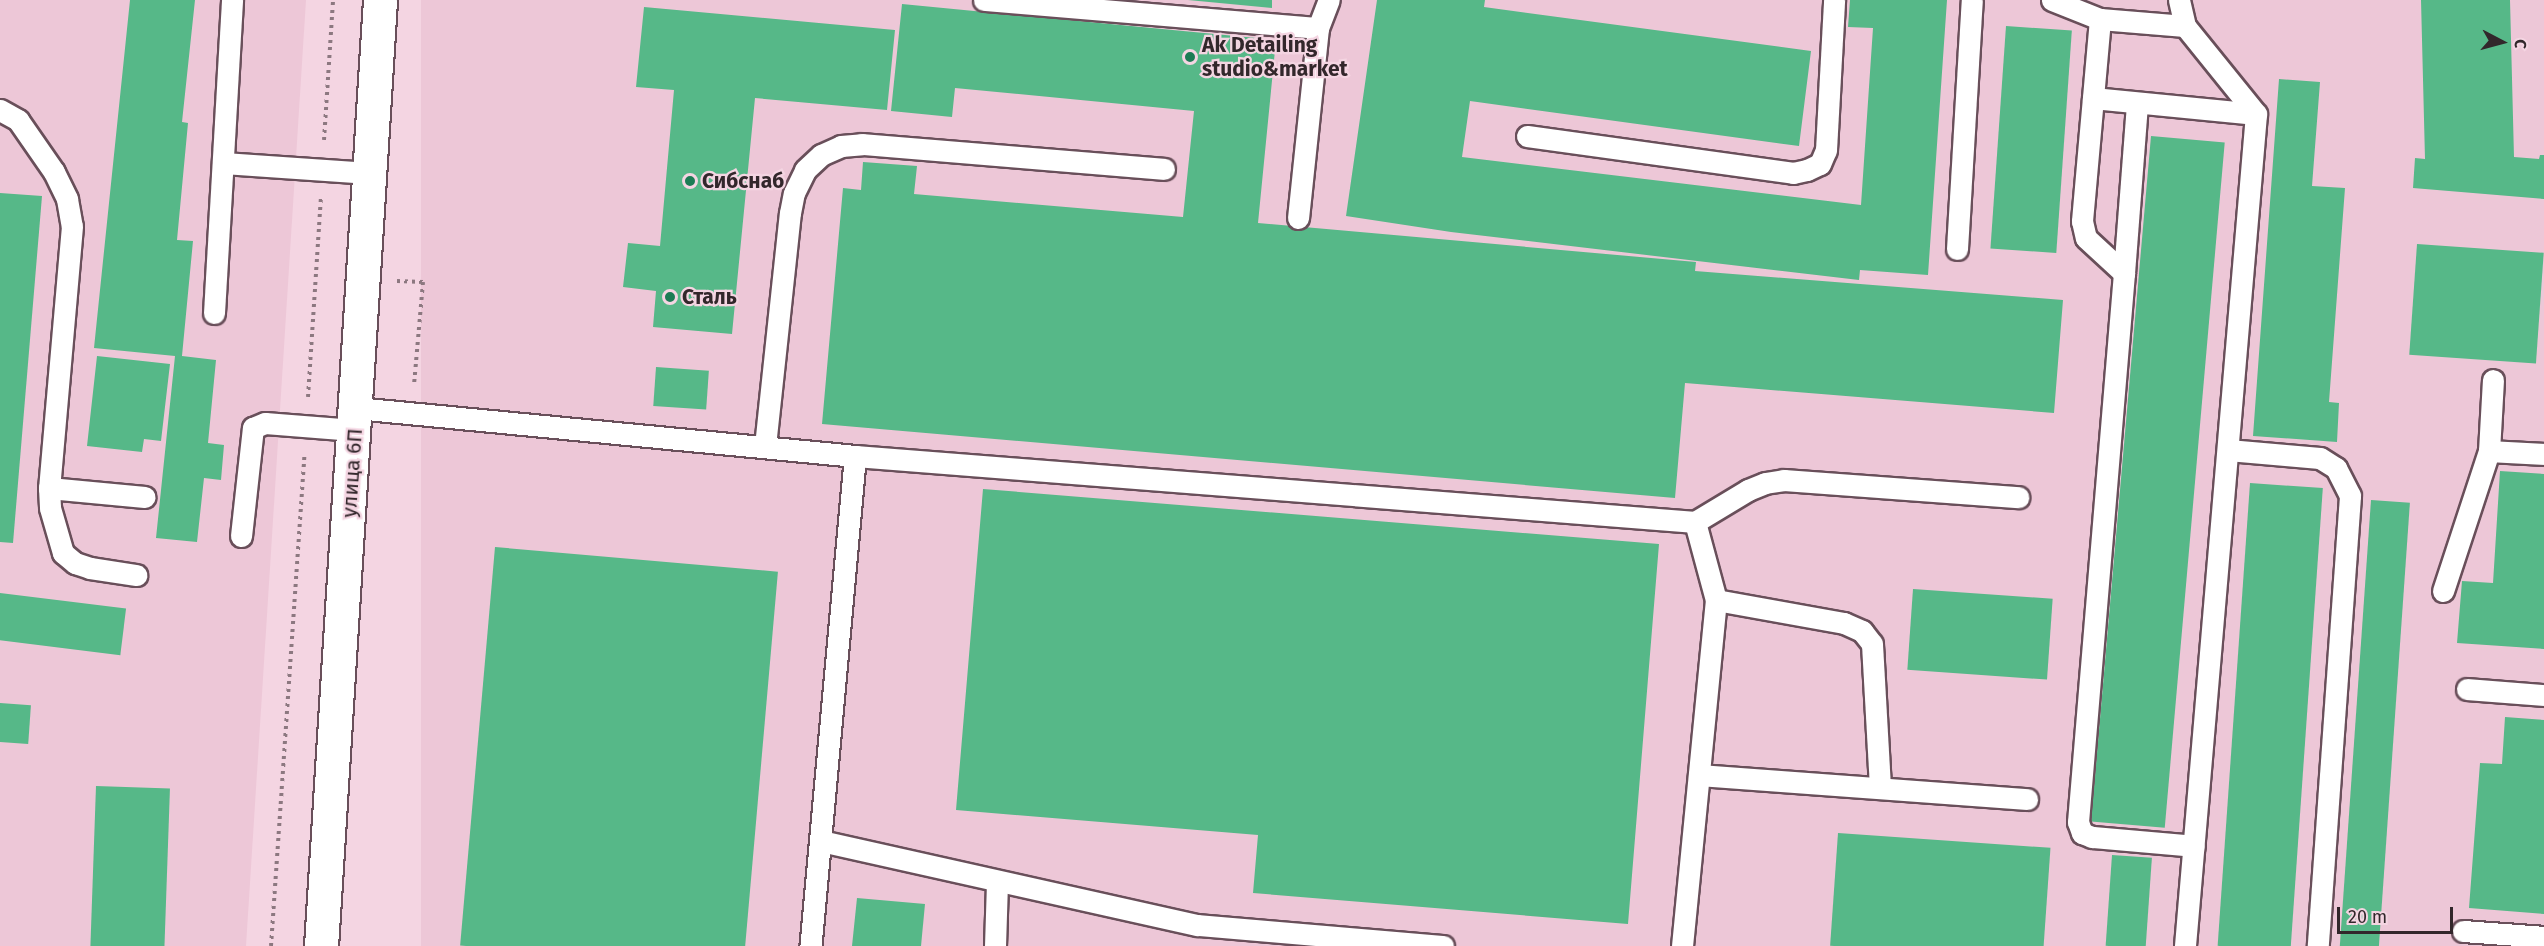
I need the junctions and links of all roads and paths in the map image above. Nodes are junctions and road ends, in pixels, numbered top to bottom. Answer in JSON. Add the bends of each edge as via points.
{"nodes":[{"id":1,"x":232,"y":0,"type":"edge"},
{"id":2,"x":333,"y":0,"type":"edge"},
{"id":3,"x":380,"y":0,"type":"edge"},
{"id":4,"x":984,"y":0,"type":"edge"},
{"id":5,"x":1329,"y":0,"type":"edge"},
{"id":6,"x":1834,"y":0,"type":"edge"},
{"id":7,"x":1972,"y":0,"type":"edge"},
{"id":8,"x":2052,"y":0,"type":"edge"},
{"id":9,"x":2179,"y":0,"type":"edge"},
{"id":10,"x":2100,"y":19,"type":"junction"},
{"id":11,"x":2185,"y":26,"type":"junction"},
{"id":12,"x":1318,"y":28,"type":"junction"},
{"id":13,"x":2093,"y":98,"type":"junction"},
{"id":14,"x":2137,"y":104,"type":"junction"},
{"id":15,"x":0,"y":110,"type":"edge"},
{"id":16,"x":2256,"y":114,"type":"junction"},
{"id":17,"x":1527,"y":136,"type":"dead end"},
{"id":18,"x":223,"y":163,"type":"junction"},
{"id":19,"x":1164,"y":169,"type":"dead end"},
{"id":20,"x":322,"y":170,"type":"junction"},
{"id":21,"x":370,"y":173,"type":"junction"},
{"id":22,"x":1298,"y":218,"type":"dead end"},
{"id":23,"x":1957,"y":249,"type":"dead end"},
{"id":24,"x":2124,"y":273,"type":"junction"},
{"id":25,"x":214,"y":313,"type":"dead end"},
{"id":26,"x":2493,"y":380,"type":"dead end"},
{"id":27,"x":355,"y":419,"type":"junction"},
{"id":28,"x":306,"y":426,"type":"junction"},
{"id":29,"x":765,"y":446,"type":"junction"},
{"id":30,"x":2228,"y":450,"type":"junction"},
{"id":31,"x":2489,"y":451,"type":"junction"},
{"id":32,"x":2544,"y":454,"type":"edge"},
{"id":33,"x":855,"y":456,"type":"junction"},
{"id":34,"x":49,"y":488,"type":"junction"},
{"id":35,"x":145,"y":497,"type":"dead end"},
{"id":36,"x":2018,"y":497,"type":"dead end"},
{"id":37,"x":1695,"y":522,"type":"junction"},
{"id":38,"x":241,"y":536,"type":"dead end"},
{"id":39,"x":136,"y":575,"type":"dead end"},
{"id":40,"x":2443,"y":591,"type":"dead end"},
{"id":41,"x":1716,"y":600,"type":"junction"},
{"id":42,"x":2468,"y":689,"type":"dead end"},
{"id":43,"x":2544,"y":695,"type":"edge"},
{"id":44,"x":1699,"y":775,"type":"junction"},
{"id":45,"x":1880,"y":788,"type":"junction"},
{"id":46,"x":2027,"y":799,"type":"dead end"},
{"id":47,"x":821,"y":841,"type":"junction"},
{"id":48,"x":2194,"y":846,"type":"junction"},
{"id":49,"x":996,"y":881,"type":"junction"},
{"id":50,"x":2463,"y":931,"type":"dead end"},
{"id":51,"x":2544,"y":937,"type":"edge"},
{"id":52,"x":271,"y":946,"type":"edge"},
{"id":53,"x":321,"y":946,"type":"edge"},
{"id":54,"x":810,"y":946,"type":"edge"},
{"id":55,"x":995,"y":946,"type":"edge"},
{"id":56,"x":1443,"y":946,"type":"edge"},
{"id":57,"x":1682,"y":946,"type":"edge"},
{"id":58,"x":2185,"y":946,"type":"edge"},
{"id":59,"x":2318,"y":946,"type":"edge"}],
"edges":[{"from":1,"to":18,"type":"lane"},
{"from":2,"to":20,"type":"path"},
{"from":3,"to":21,"type":"street","name":"улица 6П"},
{"from":4,"to":12,"type":"lane"},
{"from":5,"to":12,"type":"lane"},
{"from":6,"to":17,"type":"lane","via":[[1826,150],[1820,164],[1807,170],[1793,172]]},
{"from":7,"to":23,"type":"lane"},
{"from":8,"to":10,"type":"lane"},
{"from":9,"to":11,"type":"lane"},
{"from":10,"to":11,"type":"lane"},
{"from":10,"to":13,"type":"lane"},
{"from":11,"to":16,"type":"lane"},
{"from":12,"to":22,"type":"lane"},
{"from":13,"to":14,"type":"lane"},
{"from":13,"to":24,"type":"lane","via":[[2082,221],[2086,238]]},
{"from":14,"to":16,"type":"lane"},
{"from":14,"to":24,"type":"lane"},
{"from":15,"to":34,"type":"lane","via":[[18,120],[54,172],[67,198],[72,226]]},
{"from":16,"to":30,"type":"lane"},
{"from":18,"to":20,"type":"lane"},
{"from":18,"to":25,"type":"lane"},
{"from":19,"to":29,"type":"lane","via":[[862,144],[841,146],[821,155],[805,170],[790,213]]},
{"from":20,"to":21,"type":"lane"},
{"from":20,"to":28,"type":"path"},
{"from":21,"to":27,"type":"street","name":"улица 6П"},
{"from":24,"to":48,"type":"lane","via":[[2078,822],[2082,833],[2092,837]]},
{"from":26,"to":31,"type":"lane"},
{"from":27,"to":28,"type":"lane"},
{"from":27,"to":29,"type":"lane"},
{"from":27,"to":53,"type":"street","name":"улица 6П"},
{"from":28,"to":38,"type":"lane","via":[[265,423],[253,428]]},
{"from":28,"to":52,"type":"path"},
{"from":29,"to":33,"type":"lane"},
{"from":30,"to":48,"type":"lane"},
{"from":30,"to":59,"type":"lane","via":[[2320,458],[2336,468],[2350,496]]},
{"from":31,"to":32,"type":"lane"},
{"from":31,"to":40,"type":"lane"},
{"from":33,"to":37,"type":"lane"},
{"from":33,"to":47,"type":"lane"},
{"from":34,"to":35,"type":"lane"},
{"from":34,"to":39,"type":"lane","via":[[50,508],[63,553],[75,564]]},
{"from":36,"to":37,"type":"lane","via":[[1784,480],[1749,490]]},
{"from":37,"to":41,"type":"lane"},
{"from":41,"to":44,"type":"lane"},
{"from":41,"to":45,"type":"lane","via":[[1844,623],[1862,631],[1872,644]]},
{"from":42,"to":43,"type":"lane"},
{"from":44,"to":45,"type":"lane"},
{"from":44,"to":57,"type":"lane"},
{"from":45,"to":46,"type":"lane"},
{"from":47,"to":49,"type":"lane"},
{"from":47,"to":54,"type":"lane"},
{"from":48,"to":58,"type":"lane"},
{"from":49,"to":55,"type":"lane"},
{"from":49,"to":56,"type":"lane","via":[[1198,925]]},
{"from":50,"to":51,"type":"lane"}]}
